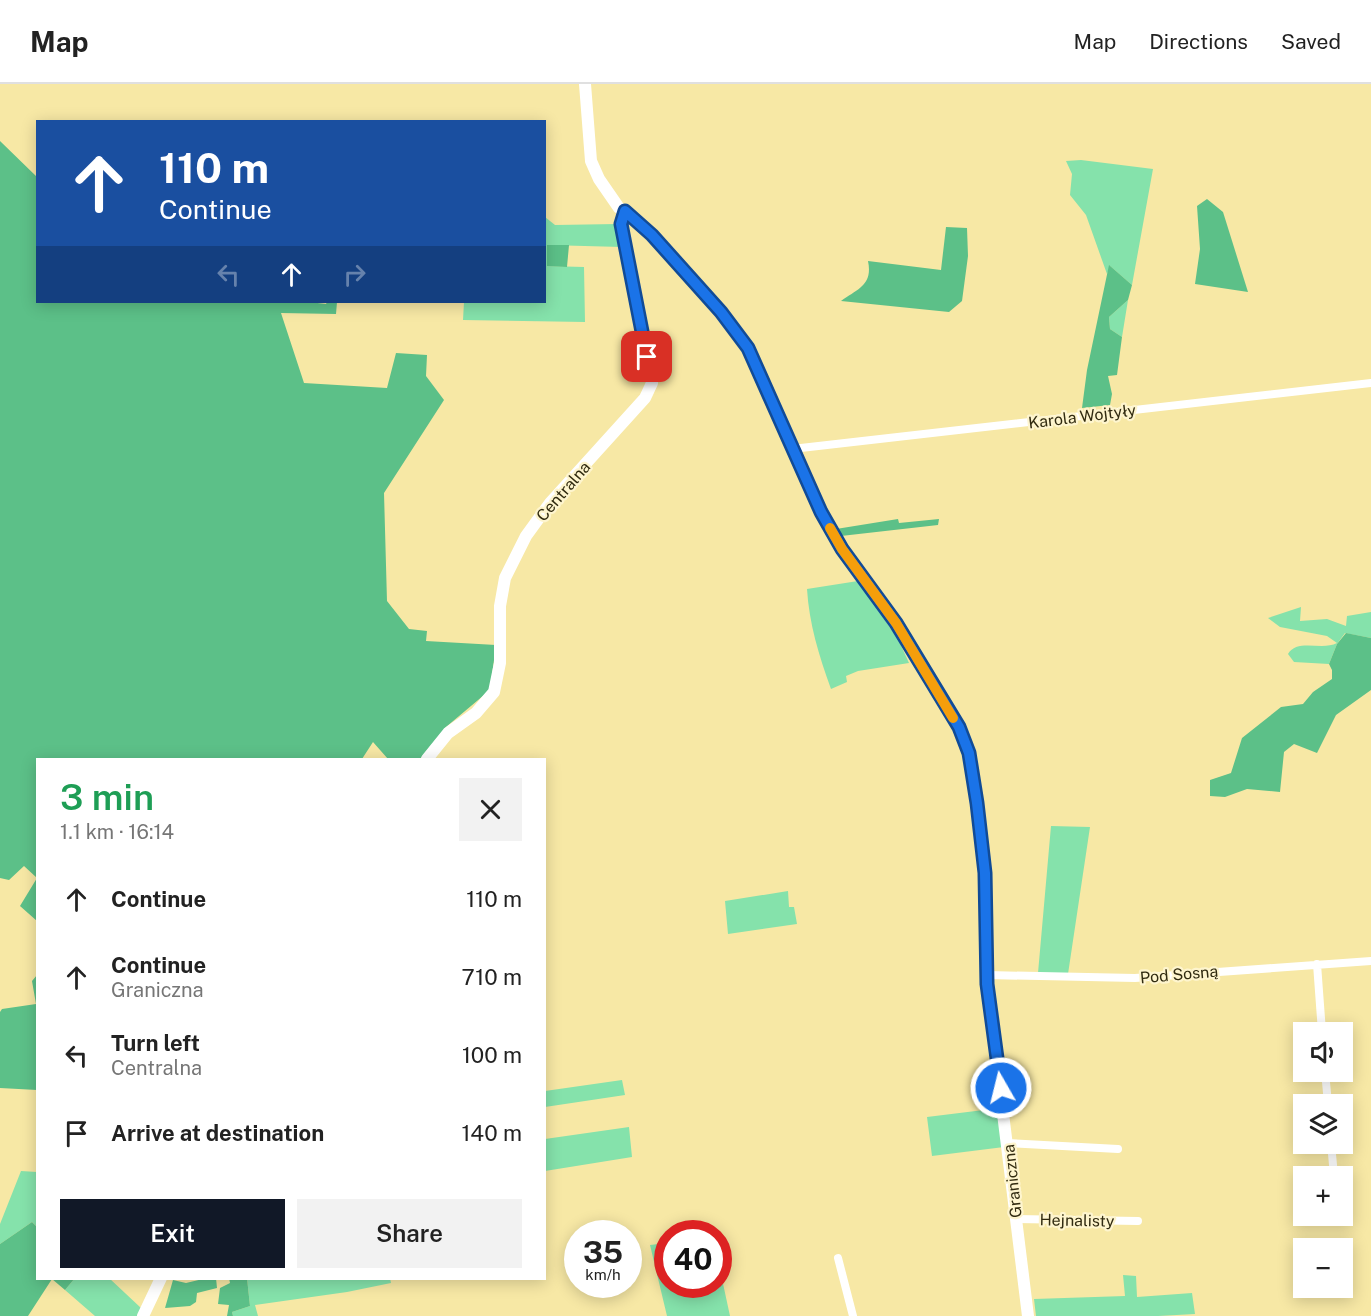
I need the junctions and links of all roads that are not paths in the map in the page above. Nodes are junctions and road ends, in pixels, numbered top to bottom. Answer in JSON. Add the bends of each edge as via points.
{"nodes":[{"id":1,"x":585,"y":84,"type":"edge"},
{"id":2,"x":625,"y":211,"type":"junction"},
{"id":3,"x":1371,"y":383,"type":"edge"},
{"id":4,"x":792,"y":449,"type":"junction"},
{"id":5,"x":428,"y":758,"type":"edge"},
{"id":6,"x":1371,"y":961,"type":"edge"},
{"id":7,"x":1317,"y":964,"type":"junction"},
{"id":8,"x":987,"y":975,"type":"junction"},
{"id":9,"x":1321,"y":1022,"type":"edge"},
{"id":10,"x":1007,"y":1143,"type":"junction"},
{"id":11,"x":1118,"y":1149,"type":"dead end"},
{"id":12,"x":1016,"y":1219,"type":"junction"},
{"id":13,"x":1138,"y":1221,"type":"dead end"},
{"id":14,"x":838,"y":1258,"type":"dead end"},
{"id":15,"x":160,"y":1280,"type":"edge"},
{"id":16,"x":143,"y":1316,"type":"edge"},
{"id":17,"x":853,"y":1316,"type":"edge"},
{"id":18,"x":1028,"y":1316,"type":"edge"}],
"edges":[{"from":1,"to":2,"type":"street","via":[[591,160],[599,179]]},
{"from":2,"to":4,"type":"street","name":"Graniczna","via":[[652,235],[748,348]]},
{"from":2,"to":5,"type":"street","name":"Centralna","via":[[621,224],[652,382],[645,398],[550,503],[526,536],[505,578],[500,663],[494,692],[476,713],[448,733]]},
{"from":3,"to":4,"type":"street","name":"Karola Wojtyły"},
{"from":4,"to":8,"type":"street","name":"Graniczna","via":[[842,549],[896,623],[959,727],[969,753],[985,868]]},
{"from":6,"to":7,"type":"street","name":"Pod Sosną"},
{"from":7,"to":8,"type":"street","name":"Pod Sosną","via":[[1135,978]]},
{"from":7,"to":9,"type":"street"},
{"from":8,"to":10,"type":"street","name":"Graniczna"},
{"from":10,"to":11,"type":"street"},
{"from":10,"to":12,"type":"street","name":"Graniczna"},
{"from":12,"to":13,"type":"street","name":"Hejnalisty"},
{"from":12,"to":18,"type":"street","name":"Graniczna"},
{"from":14,"to":17,"type":"street"},
{"from":15,"to":16,"type":"street"}]}
